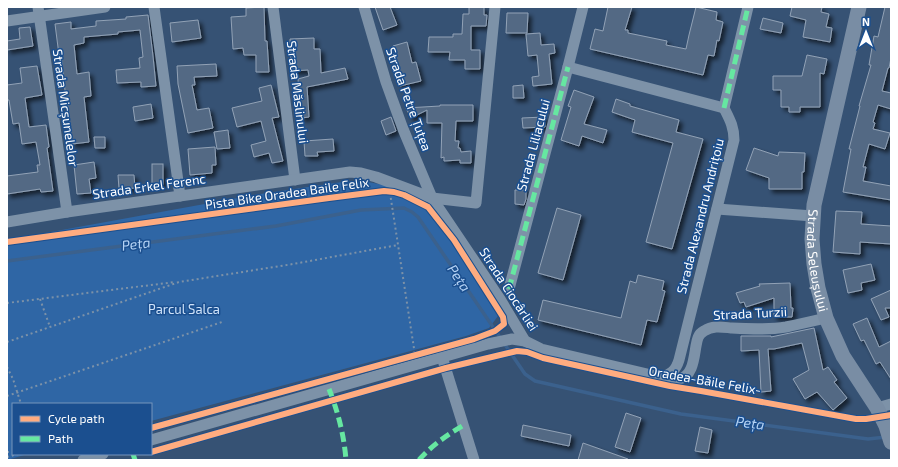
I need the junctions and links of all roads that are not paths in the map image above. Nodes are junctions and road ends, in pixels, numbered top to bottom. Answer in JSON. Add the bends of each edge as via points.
{"nodes":[{"id":1,"x":105,"y":7,"type":"edge"},
{"id":2,"x":154,"y":7,"type":"edge"},
{"id":3,"x":273,"y":7,"type":"edge"},
{"id":4,"x":364,"y":7,"type":"edge"},
{"id":5,"x":495,"y":7,"type":"edge"},
{"id":6,"x":583,"y":7,"type":"edge"},
{"id":7,"x":748,"y":7,"type":"edge"},
{"id":8,"x":859,"y":7,"type":"edge"},
{"id":9,"x":38,"y":12,"type":"edge"},
{"id":10,"x":7,"y":21,"type":"edge"},
{"id":11,"x":568,"y":67,"type":"junction"},
{"id":12,"x":724,"y":108,"type":"junction"},
{"id":13,"x":295,"y":180,"type":"junction"},
{"id":14,"x":180,"y":196,"type":"junction"},
{"id":15,"x":432,"y":198,"type":"junction"},
{"id":16,"x":717,"y":208,"type":"junction"},
{"id":17,"x":67,"y":212,"type":"junction"},
{"id":18,"x":813,"y":216,"type":"junction"},
{"id":19,"x":7,"y":222,"type":"edge"},
{"id":20,"x":458,"y":236,"type":"joint"},
{"id":21,"x":509,"y":289,"type":"dead end"},
{"id":22,"x":826,"y":318,"type":"junction"},
{"id":23,"x":524,"y":341,"type":"junction"},
{"id":24,"x":442,"y":357,"type":"junction"},
{"id":25,"x":660,"y":377,"type":"junction"},
{"id":26,"x":884,"y":406,"type":"edge"},
{"id":27,"x":889,"y":436,"type":"edge"},
{"id":28,"x":152,"y":440,"type":"edge"},
{"id":29,"x":100,"y":455,"type":"edge"},
{"id":30,"x":83,"y":460,"type":"edge"},
{"id":31,"x":474,"y":460,"type":"edge"}],
"edges":[{"from":1,"to":9,"type":"street"},
{"from":2,"to":14,"type":"street"},
{"from":3,"to":13,"type":"street","name":"Strada Măslinului"},
{"from":4,"to":15,"type":"street","name":"Strada Petre Țuțea","via":[[388,88]]},
{"from":5,"to":15,"type":"street","name":"Strada Erkel Ferenc","via":[[476,203]]},
{"from":6,"to":11,"type":"street","name":"Strada Liliacului"},
{"from":7,"to":12,"type":"street"},
{"from":8,"to":18,"type":"main road","name":"Strada Seleușului"},
{"from":9,"to":10,"type":"street"},
{"from":9,"to":17,"type":"street","name":"Strada Micșunelelor"},
{"from":11,"to":12,"type":"street"},
{"from":11,"to":21,"type":"street","name":"Strada Liliacului"},
{"from":12,"to":16,"type":"street","name":"Strada Alexandru Andrițoiu","via":[[734,130],[734,140]]},
{"from":13,"to":14,"type":"street","name":"Strada Erkel Ferenc"},
{"from":13,"to":15,"type":"street","name":"Strada Erkel Ferenc","via":[[350,172],[361,173]]},
{"from":14,"to":17,"type":"street","name":"Strada Erkel Ferenc"},
{"from":15,"to":20,"type":"street","name":"Strada Petre Țuțea"},
{"from":16,"to":18,"type":"street"},
{"from":16,"to":25,"type":"street","name":"Strada Alexandru Andrițoiu","via":[[678,366],[667,376]]},
{"from":17,"to":19,"type":"street","name":"Strada Erkel Ferenc"},
{"from":18,"to":22,"type":"main road","name":"Strada Seleușului","via":[[814,264]]},
{"from":20,"to":23,"type":"street","name":"Strada Ciocârliei","via":[[500,299]]},
{"from":22,"to":25,"type":"street","name":"Strada Turzii","via":[[786,327],[720,327],[705,330],[700,334],[692,366],[686,376],[677,379]]},
{"from":22,"to":26,"type":"main road","name":"Strada Seleușului","via":[[843,356]]},
{"from":23,"to":24,"type":"street","via":[[512,339]]},
{"from":23,"to":25,"type":"street","name":"Strada Ciocârliei","via":[[541,349]]},
{"from":24,"to":28,"type":"street","via":[[415,357]]},
{"from":24,"to":31,"type":"street"},
{"from":26,"to":27,"type":"main road","name":"Strada Seleușului"},
{"from":29,"to":30,"type":"street"}]}
